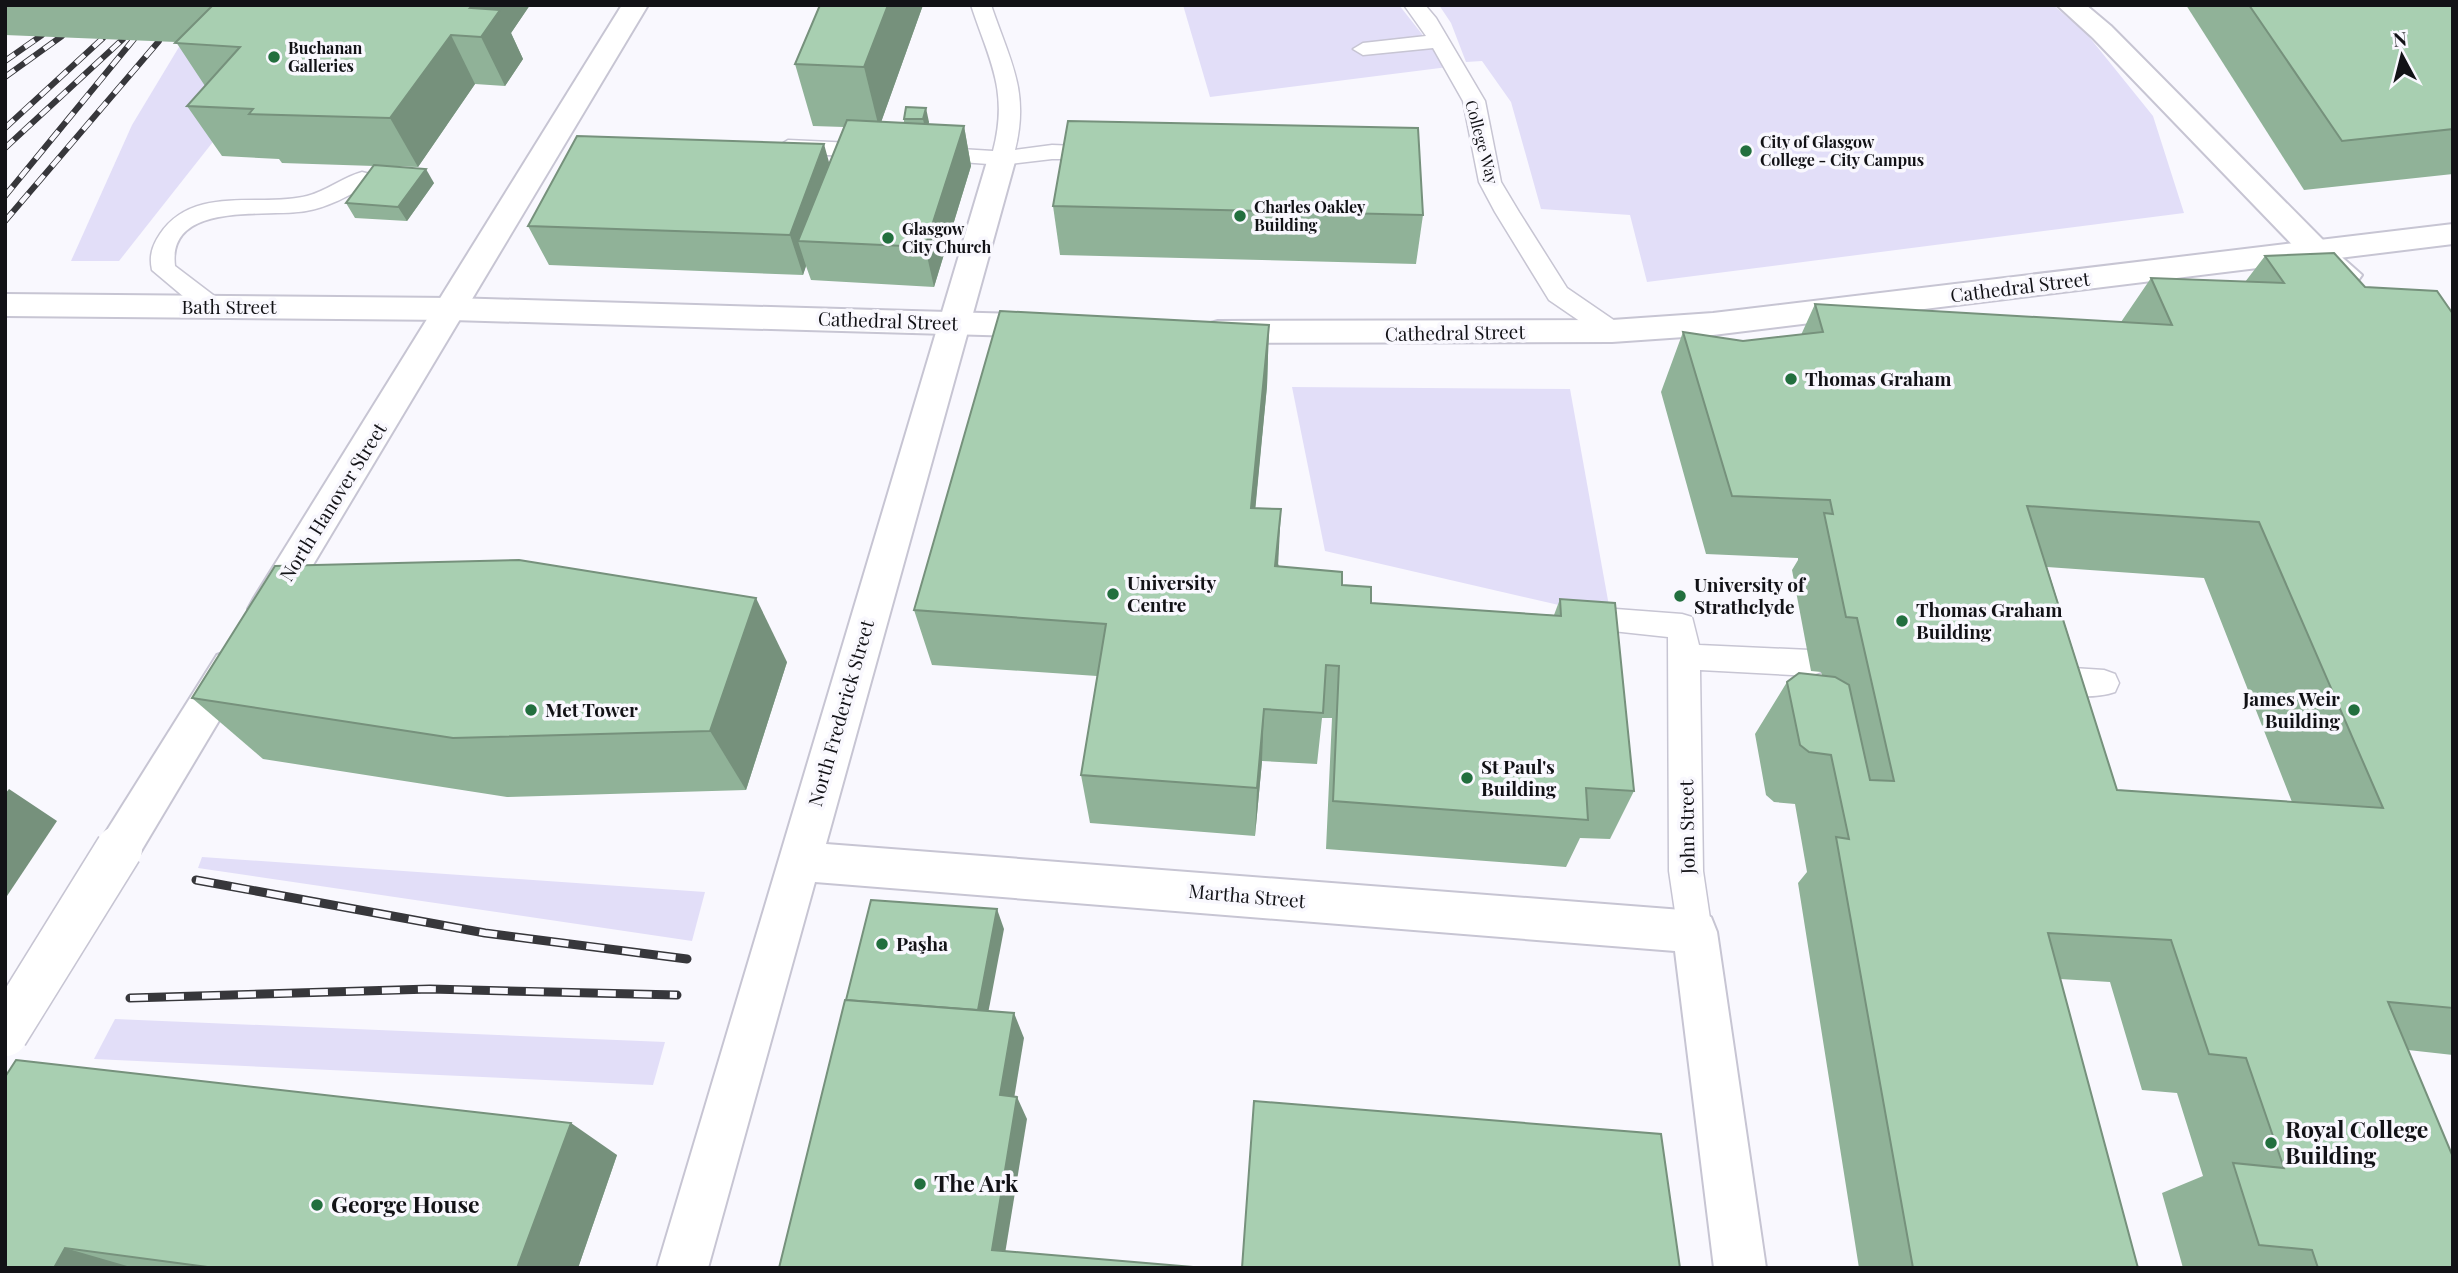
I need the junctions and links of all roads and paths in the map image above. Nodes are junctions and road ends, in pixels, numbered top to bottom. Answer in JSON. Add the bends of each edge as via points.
{"nodes":[{"id":1,"x":635,"y":5,"type":"edge"},
{"id":2,"x":981,"y":5,"type":"edge"},
{"id":3,"x":1415,"y":5,"type":"edge"},
{"id":4,"x":2070,"y":5,"type":"edge"},
{"id":5,"x":1440,"y":41,"type":"junction"},
{"id":6,"x":1363,"y":49,"type":"dead end"},
{"id":7,"x":788,"y":147,"type":"edge"},
{"id":8,"x":1120,"y":154,"type":"edge"},
{"id":9,"x":1002,"y":158,"type":"junction"},
{"id":10,"x":362,"y":179,"type":"edge"},
{"id":11,"x":2453,"y":234,"type":"edge"},
{"id":12,"x":2316,"y":251,"type":"junction"},
{"id":13,"x":2373,"y":296,"type":"edge"},
{"id":14,"x":5,"y":305,"type":"edge"},
{"id":15,"x":212,"y":307,"type":"junction"},
{"id":16,"x":452,"y":309,"type":"junction"},
{"id":17,"x":954,"y":323,"type":"junction"},
{"id":18,"x":1081,"y":327,"type":"edge"},
{"id":19,"x":1189,"y":331,"type":"edge"},
{"id":20,"x":1612,"y":331,"type":"junction"},
{"id":21,"x":1549,"y":616,"type":"edge"},
{"id":22,"x":1685,"y":657,"type":"junction"},
{"id":23,"x":1810,"y":663,"type":"dead end"},
{"id":24,"x":2018,"y":677,"type":"edge"},
{"id":25,"x":2104,"y":683,"type":"dead end"},
{"id":26,"x":798,"y":861,"type":"junction"},
{"id":27,"x":1695,"y":932,"type":"junction"},
{"id":28,"x":5,"y":1033,"type":"edge"},
{"id":29,"x":682,"y":1268,"type":"edge"},
{"id":30,"x":1740,"y":1268,"type":"edge"}],
"edges":[{"from":1,"to":16,"type":"street","name":"North Hanover Street"},
{"from":2,"to":9,"type":"lane","via":[[1013,100]]},
{"from":3,"to":5,"type":"lane","name":"College Way"},
{"from":4,"to":12,"type":"street","via":[[2102,32]]},
{"from":5,"to":6,"type":"lane"},
{"from":5,"to":20,"type":"lane","name":"College Way","via":[[1474,100],[1490,182],[1507,212],[1558,294]]},
{"from":7,"to":9,"type":"lane"},
{"from":8,"to":9,"type":"lane","via":[[1052,152]]},
{"from":9,"to":17,"type":"street","name":"North Frederick Street"},
{"from":10,"to":15,"type":"lane","via":[[304,204],[223,206],[181,225],[163,250],[164,270]]},
{"from":11,"to":12,"type":"street","name":"Cathedral Street"},
{"from":12,"to":13,"type":"street"},
{"from":12,"to":20,"type":"street","name":"Cathedral Street","via":[[1713,324]]},
{"from":14,"to":15,"type":"street","name":"Bath Street"},
{"from":15,"to":16,"type":"street","name":"Bath Street"},
{"from":16,"to":17,"type":"street","name":"Cathedral Street"},
{"from":16,"to":28,"type":"street","name":"North Hanover Street","bridge":true},
{"from":17,"to":18,"type":"street","name":"Cathedral Street"},
{"from":17,"to":26,"type":"street","name":"North Frederick Street"},
{"from":19,"to":20,"type":"street","name":"Cathedral Street"},
{"from":21,"to":22,"type":"lane","name":"John Street","via":[[1682,626]]},
{"from":22,"to":23,"type":"lane"},
{"from":22,"to":27,"type":"lane","name":"John Street","via":[[1686,871]]},
{"from":24,"to":25,"type":"lane"},
{"from":26,"to":27,"type":"street","name":"Martha Street"},
{"from":26,"to":29,"type":"street","name":"North Frederick Street"},
{"from":27,"to":30,"type":"street","name":"John Street"}]}
